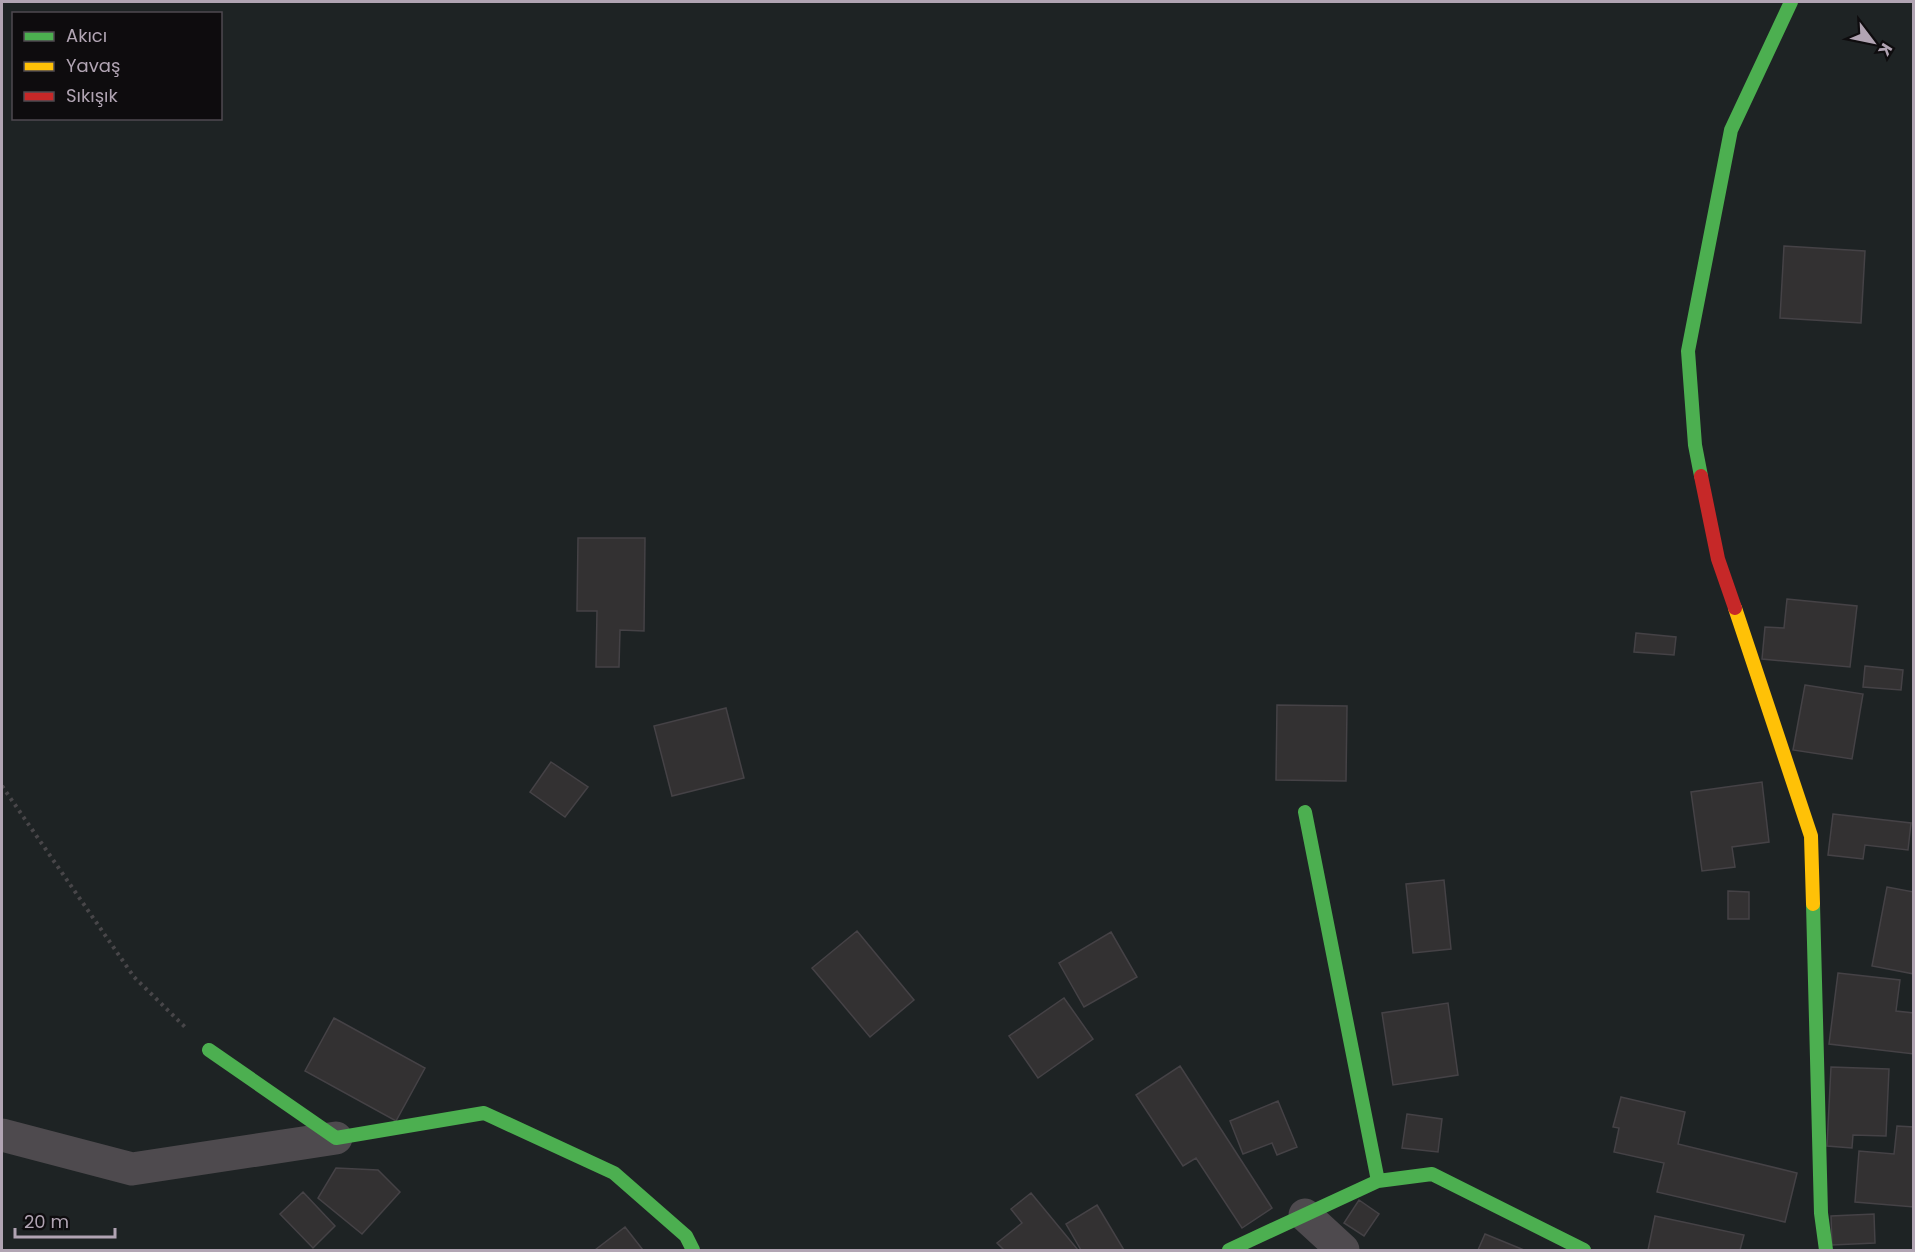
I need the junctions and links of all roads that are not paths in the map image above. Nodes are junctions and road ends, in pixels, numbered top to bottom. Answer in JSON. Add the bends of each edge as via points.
{"nodes":[{"id":1,"x":1791,"y":2,"type":"edge"},
{"id":2,"x":1305,"y":812,"type":"dead end"},
{"id":3,"x":209,"y":1050,"type":"road end"},
{"id":4,"x":2,"y":1135,"type":"edge"},
{"id":5,"x":336,"y":1138,"type":"junction"},
{"id":6,"x":1378,"y":1181,"type":"junction"},
{"id":7,"x":1305,"y":1215,"type":"junction"},
{"id":8,"x":693,"y":1251,"type":"edge"},
{"id":9,"x":1229,"y":1251,"type":"edge"},
{"id":10,"x":1343,"y":1251,"type":"edge"},
{"id":11,"x":1584,"y":1251,"type":"edge"},
{"id":12,"x":1826,"y":1251,"type":"edge"}],
"edges":[{"from":1,"to":12,"type":"street","via":[[1731,130],[1688,351],[1695,445],[1718,559],[1811,836],[1821,1213]]},
{"from":2,"to":6,"type":"street"},
{"from":3,"to":5,"type":"street"},
{"from":4,"to":5,"type":"street","via":[[132,1169]]},
{"from":5,"to":8,"type":"street","via":[[484,1113],[614,1173],[686,1236]]},
{"from":6,"to":7,"type":"street"},
{"from":6,"to":11,"type":"street","via":[[1432,1174]]},
{"from":7,"to":9,"type":"street"},
{"from":7,"to":10,"type":"street"}]}
